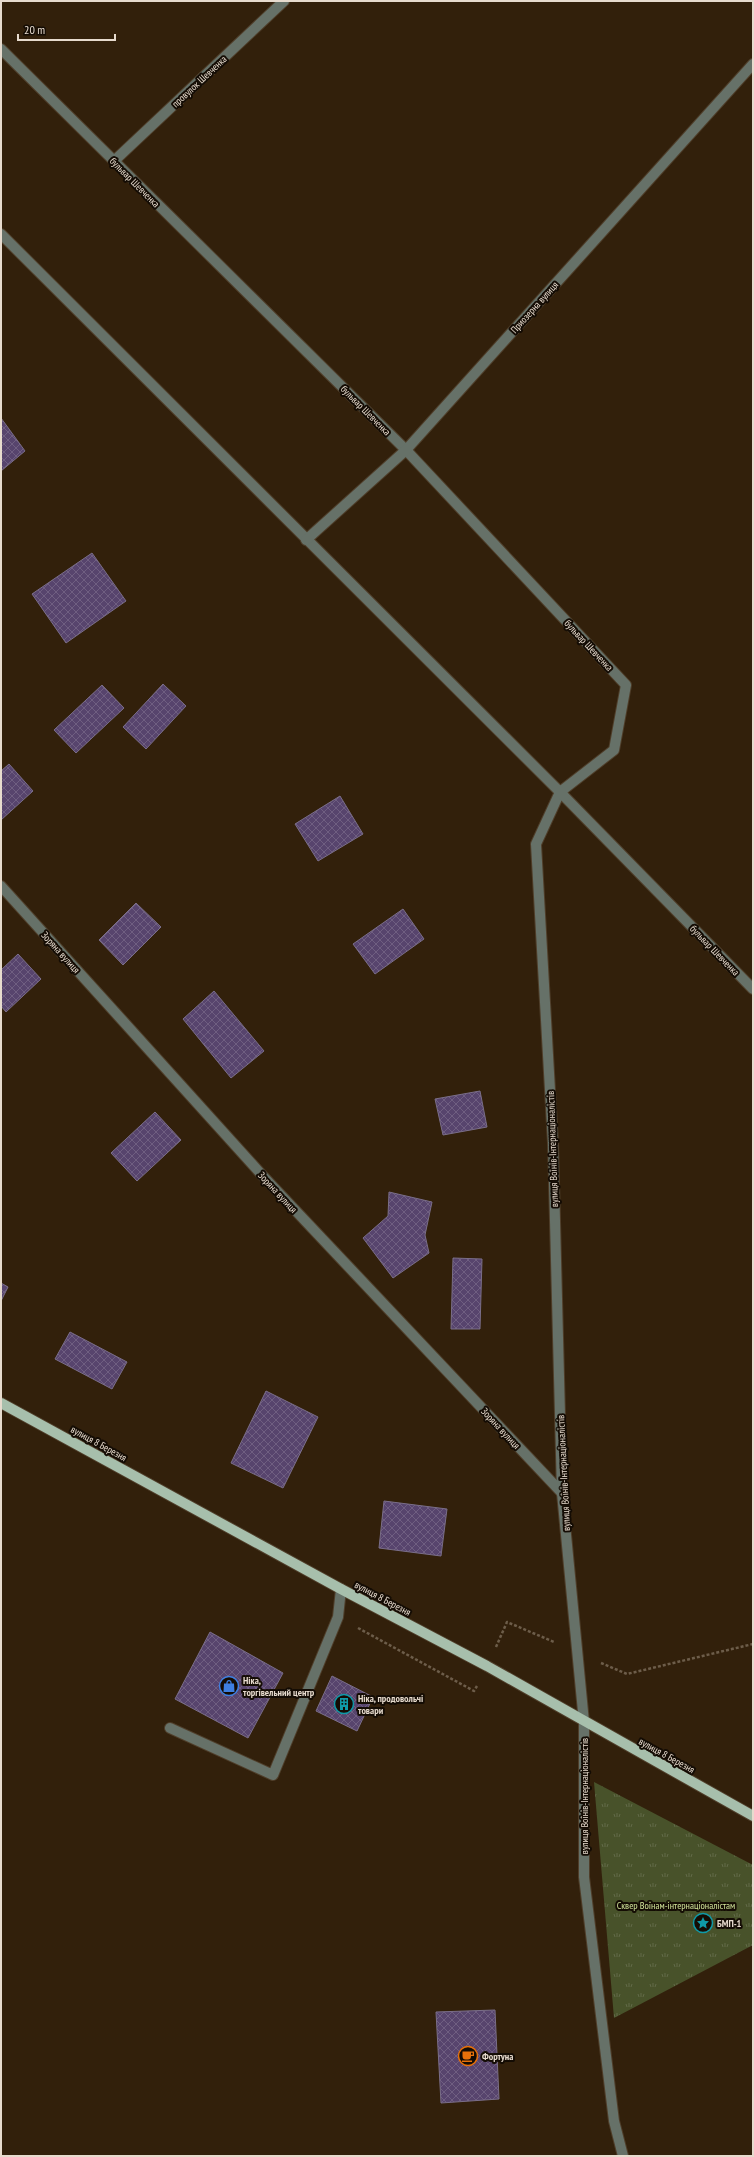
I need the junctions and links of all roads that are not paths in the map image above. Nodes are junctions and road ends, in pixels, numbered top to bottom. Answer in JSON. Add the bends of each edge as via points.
{"nodes":[{"id":1,"x":284,"y":1,"type":"edge"},
{"id":2,"x":1,"y":49,"type":"edge"},
{"id":3,"x":753,"y":64,"type":"edge"},
{"id":4,"x":114,"y":161,"type":"junction"},
{"id":5,"x":1,"y":234,"type":"edge"},
{"id":6,"x":406,"y":450,"type":"junction"},
{"id":7,"x":306,"y":540,"type":"junction"},
{"id":8,"x":560,"y":792,"type":"junction"},
{"id":9,"x":1,"y":886,"type":"edge"},
{"id":10,"x":753,"y":989,"type":"edge"},
{"id":11,"x":1,"y":1403,"type":"edge"},
{"id":12,"x":562,"y":1493,"type":"junction"},
{"id":13,"x":341,"y":1589,"type":"junction"},
{"id":14,"x":584,"y":1722,"type":"junction"},
{"id":15,"x":170,"y":1728,"type":"dead end"},
{"id":16,"x":753,"y":1816,"type":"edge"},
{"id":17,"x":623,"y":2156,"type":"edge"}],
"edges":[{"from":1,"to":4,"type":"street","name":"провулок Шевченка"},
{"from":2,"to":4,"type":"street","name":"бульвар Шевченка"},
{"from":3,"to":6,"type":"street","name":"Приозерна вулиця"},
{"from":4,"to":6,"type":"street","name":"бульвар Шевченка"},
{"from":5,"to":7,"type":"street","name":"бульвар Шевченка"},
{"from":6,"to":7,"type":"street","name":"Приозерна вулиця"},
{"from":6,"to":8,"type":"street","name":"бульвар Шевченка","via":[[626,685],[614,750]]},
{"from":7,"to":8,"type":"street","name":"бульвар Шевченка"},
{"from":8,"to":10,"type":"street","name":"бульвар Шевченка"},
{"from":8,"to":12,"type":"street","name":"вулиця Воїнів-Інтернаціоналістів","via":[[536,844],[553,1143]]},
{"from":9,"to":12,"type":"street","name":"Зоряна вулиця","via":[[262,1175]]},
{"from":11,"to":13,"type":"main road","name":"вулиця 8 Березня"},
{"from":12,"to":14,"type":"street","name":"вулиця Воїнів-Інтернаціоналістів"},
{"from":13,"to":14,"type":"main road","name":"вулиця 8 Березня","via":[[487,1666]]},
{"from":13,"to":15,"type":"street","via":[[338,1617],[273,1775]]},
{"from":14,"to":16,"type":"main road","name":"вулиця 8 Березня"},
{"from":14,"to":17,"type":"street","name":"вулиця Воїнів-Інтернаціоналістів","via":[[584,1877],[614,2121]]}]}
